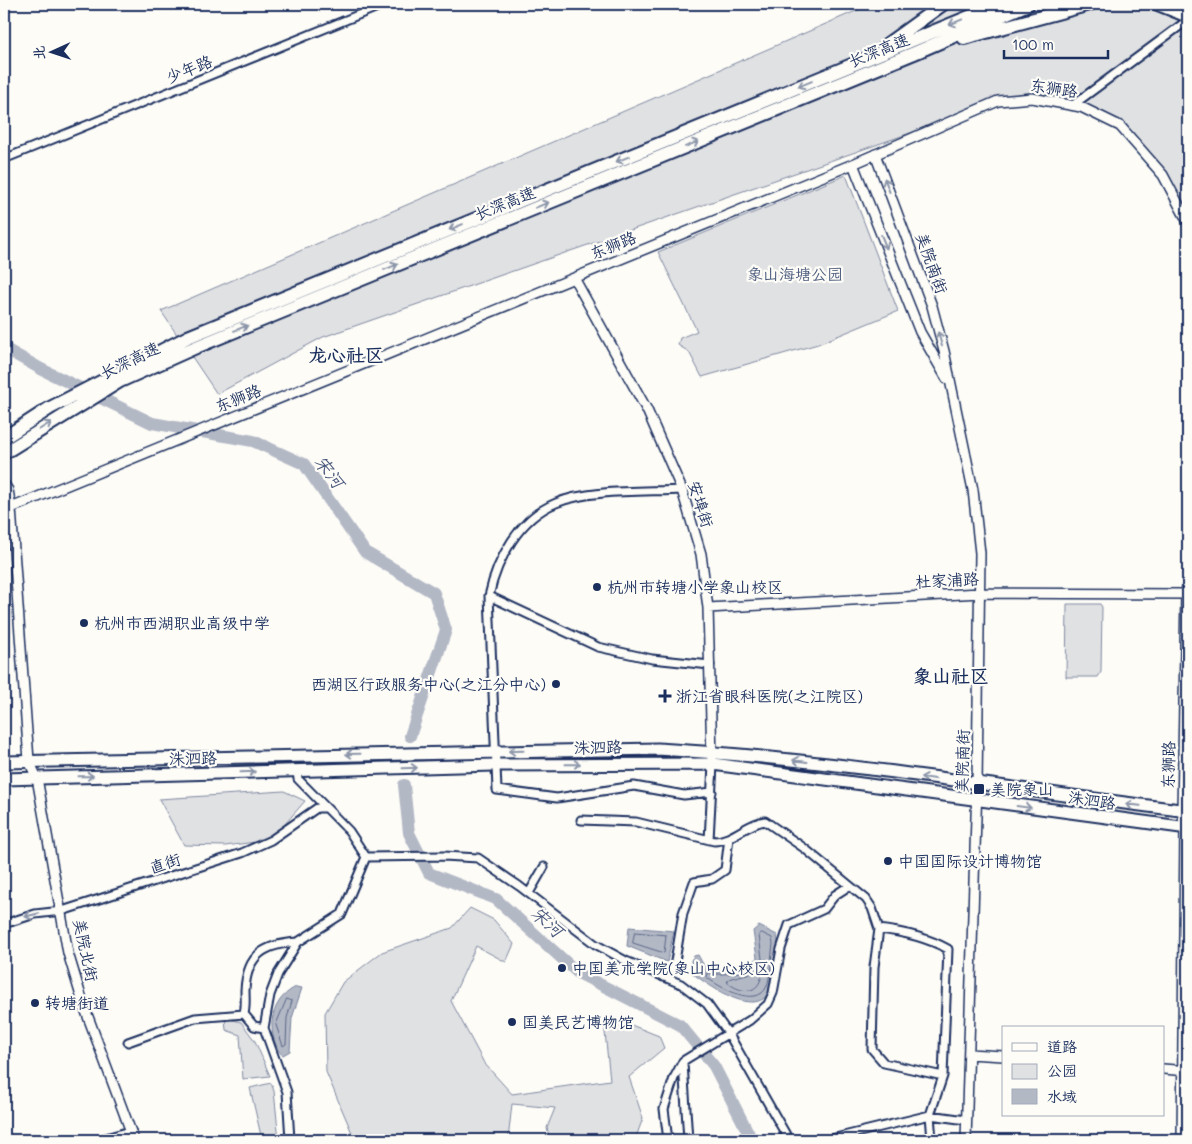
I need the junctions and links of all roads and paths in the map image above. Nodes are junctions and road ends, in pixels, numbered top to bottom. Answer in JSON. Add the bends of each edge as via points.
{"nodes":[{"id":1,"x":385,"y":4,"type":"edge"},
{"id":2,"x":943,"y":4,"type":"edge"},
{"id":3,"x":1001,"y":4,"type":"edge"},
{"id":4,"x":1028,"y":4,"type":"edge"},
{"id":5,"x":1090,"y":4,"type":"edge"},
{"id":6,"x":1158,"y":4,"type":"edge"},
{"id":7,"x":1188,"y":17,"type":"edge"},
{"id":8,"x":919,"y":51,"type":"junction"},
{"id":9,"x":864,"y":60,"type":"junction"},
{"id":10,"x":1073,"y":105,"type":"junction"},
{"id":11,"x":875,"y":154,"type":"junction"},
{"id":12,"x":4,"y":159,"type":"edge"},
{"id":13,"x":853,"y":164,"type":"junction"},
{"id":14,"x":1188,"y":222,"type":"edge"},
{"id":15,"x":574,"y":278,"type":"junction"},
{"id":16,"x":192,"y":342,"type":"junction"},
{"id":17,"x":951,"y":386,"type":"junction"},
{"id":18,"x":4,"y":438,"type":"edge"},
{"id":19,"x":4,"y":453,"type":"edge"},
{"id":20,"x":4,"y":484,"type":"edge"},
{"id":21,"x":682,"y":490,"type":"junction"},
{"id":22,"x":11,"y":508,"type":"junction"},
{"id":23,"x":1188,"y":583,"type":"edge"},
{"id":24,"x":980,"y":593,"type":"junction"},
{"id":25,"x":1187,"y":594,"type":"edge"},
{"id":26,"x":489,"y":596,"type":"junction"},
{"id":27,"x":708,"y":608,"type":"junction"},
{"id":28,"x":710,"y":665,"type":"junction"},
{"id":29,"x":494,"y":752,"type":"junction"},
{"id":30,"x":712,"y":758,"type":"junction"},
{"id":31,"x":29,"y":761,"type":"junction"},
{"id":32,"x":4,"y":762,"type":"edge"},
{"id":33,"x":494,"y":765,"type":"junction"},
{"id":34,"x":297,"y":771,"type":"junction"},
{"id":35,"x":37,"y":778,"type":"junction"},
{"id":36,"x":4,"y":779,"type":"edge"},
{"id":37,"x":976,"y":784,"type":"junction"},
{"id":38,"x":712,"y":792,"type":"junction"},
{"id":39,"x":976,"y":800,"type":"junction"},
{"id":40,"x":326,"y":808,"type":"junction"},
{"id":41,"x":1185,"y":811,"type":"edge"},
{"id":42,"x":581,"y":820,"type":"dead end"},
{"id":43,"x":1187,"y":828,"type":"edge"},
{"id":44,"x":729,"y":838,"type":"junction"},
{"id":45,"x":709,"y":840,"type":"junction"},
{"id":46,"x":366,"y":857,"type":"junction"},
{"id":47,"x":544,"y":867,"type":"dead end"},
{"id":48,"x":849,"y":886,"type":"junction"},
{"id":49,"x":529,"y":893,"type":"junction"},
{"id":50,"x":62,"y":911,"type":"junction"},
{"id":51,"x":4,"y":924,"type":"edge"},
{"id":52,"x":879,"y":928,"type":"junction"},
{"id":53,"x":298,"y":942,"type":"junction"},
{"id":54,"x":663,"y":977,"type":"junction"},
{"id":55,"x":244,"y":1014,"type":"junction"},
{"id":56,"x":264,"y":1028,"type":"junction"},
{"id":57,"x":728,"y":1033,"type":"junction"},
{"id":58,"x":128,"y":1042,"type":"dead end"},
{"id":59,"x":969,"y":1054,"type":"junction"},
{"id":60,"x":1002,"y":1056,"type":"edge"},
{"id":61,"x":682,"y":1061,"type":"junction"},
{"id":62,"x":1164,"y":1069,"type":"edge"},
{"id":63,"x":1185,"y":1071,"type":"edge"},
{"id":64,"x":943,"y":1076,"type":"junction"},
{"id":65,"x":930,"y":1115,"type":"junction"},
{"id":66,"x":966,"y":1120,"type":"junction"},
{"id":67,"x":130,"y":1130,"type":"junction"},
{"id":68,"x":99,"y":1140,"type":"edge"},
{"id":69,"x":134,"y":1140,"type":"edge"},
{"id":70,"x":290,"y":1140,"type":"edge"},
{"id":71,"x":668,"y":1140,"type":"edge"},
{"id":72,"x":688,"y":1140,"type":"edge"},
{"id":73,"x":789,"y":1140,"type":"edge"},
{"id":74,"x":827,"y":1140,"type":"edge"},
{"id":75,"x":932,"y":1140,"type":"edge"},
{"id":76,"x":966,"y":1140,"type":"edge"},
{"id":77,"x":1182,"y":1140,"type":"edge"}],
"edges":[{"from":1,"to":12,"type":"street","name":"少年路"},
{"from":2,"to":9,"type":"highway"},
{"from":3,"to":9,"type":"highway","name":"长深高速","one_way":true},
{"from":4,"to":8,"type":"highway","name":"长深高速"},
{"from":5,"to":8,"type":"highway"},
{"from":6,"to":7,"type":"highway"},
{"from":7,"to":10,"type":"street"},
{"from":16,"to":8,"type":"highway","name":"长深高速","one_way":true},
{"from":9,"to":16,"type":"highway","name":"长深高速","one_way":true},
{"from":10,"to":11,"type":"street","name":"东狮路","via":[[1032,98],[998,101]]},
{"from":10,"to":14,"type":"street","name":"东狮路","via":[[1120,126],[1163,175]]},
{"from":11,"to":13,"type":"street","name":"东狮路"},
{"from":17,"to":11,"type":"street","name":"美院南街","one_way":true,"via":[[932,306]]},
{"from":13,"to":15,"type":"street","name":"东狮路"},
{"from":13,"to":17,"type":"street","name":"美院南街","one_way":true,"via":[[920,332]]},
{"from":15,"to":21,"type":"street","name":"安埠街","via":[[647,410]]},
{"from":15,"to":22,"type":"street","name":"东狮路"},
{"from":16,"to":18,"type":"highway","name":"长深高速","via":[[50,408]]},
{"from":19,"to":16,"type":"highway","name":"长深高速","one_way":true,"via":[[120,381]]},
{"from":17,"to":24,"type":"street","name":"美院南街","via":[[973,490],[980,553]]},
{"from":20,"to":22,"type":"street"},
{"from":21,"to":26,"type":"street","via":[[589,495],[557,502],[541,511],[504,551]]},
{"from":21,"to":27,"type":"street","name":"安埠街","via":[[701,554]]},
{"from":22,"to":31,"type":"street"},
{"from":23,"to":25,"type":"street","name":"东狮路"},
{"from":24,"to":25,"type":"street","name":"杜家浦路"},
{"from":24,"to":27,"type":"street","name":"杜家浦路"},
{"from":24,"to":37,"type":"street","name":"美院南街"},
{"from":25,"to":41,"type":"street","name":"东狮路"},
{"from":26,"to":28,"type":"street","via":[[598,646],[652,659]]},
{"from":26,"to":29,"type":"street","via":[[496,735]]},
{"from":27,"to":28,"type":"street","name":"安埠街"},
{"from":28,"to":30,"type":"street","name":"安埠街"},
{"from":30,"to":29,"type":"main road","name":"洙泗路","one_way":true,"via":[[658,749]]},
{"from":29,"to":31,"type":"main road","name":"洙泗路","one_way":true},
{"from":29,"to":33,"type":"street"},
{"from":33,"to":30,"type":"main road","name":"洙泗路","one_way":true},
{"from":37,"to":30,"type":"main road","name":"洙泗路","one_way":true,"via":[[848,766]]},
{"from":30,"to":38,"type":"street"},
{"from":30,"to":39,"type":"main road","name":"洙泗路"},
{"from":31,"to":32,"type":"main road","name":"洙泗路"},
{"from":31,"to":35,"type":"street","name":"美院北街"},
{"from":34,"to":33,"type":"main road","name":"洙泗路","one_way":true},
{"from":33,"to":38,"type":"street","via":[[497,790],[556,798],[634,786],[684,795]]},
{"from":35,"to":34,"type":"main road","name":"洙泗路","one_way":true},
{"from":34,"to":40,"type":"street","via":[[298,779]]},
{"from":35,"to":36,"type":"main road","name":"洙泗路"},
{"from":35,"to":50,"type":"street","name":"美院北街"},
{"from":37,"to":39,"type":"street","name":"美院南街"},
{"from":41,"to":37,"type":"main road","name":"洙泗路","one_way":true},
{"from":38,"to":45,"type":"street"},
{"from":39,"to":43,"type":"main road","name":"洙泗路","one_way":true},
{"from":39,"to":59,"type":"street","name":"美院南街"},
{"from":40,"to":46,"type":"street","via":[[349,831]]},
{"from":40,"to":50,"type":"street","name":"直街","via":[[317,808],[271,840],[242,853]]},
{"from":41,"to":43,"type":"street","name":"东狮路"},
{"from":42,"to":45,"type":"street","via":[[636,822]]},
{"from":43,"to":63,"type":"street","name":"东狮路"},
{"from":44,"to":45,"type":"street"},
{"from":44,"to":48,"type":"street","via":[[751,825],[766,821]]},
{"from":44,"to":54,"type":"street","via":[[725,870],[712,879],[694,882],[683,913],[674,967]]},
{"from":46,"to":49,"type":"street","via":[[478,858]]},
{"from":46,"to":53,"type":"street","via":[[342,914]]},
{"from":47,"to":49,"type":"street"},
{"from":48,"to":52,"type":"street","via":[[866,899]]},
{"from":48,"to":57,"type":"street","via":[[835,895],[824,909],[789,925],[768,1004]]},
{"from":49,"to":54,"type":"street","via":[[595,944],[626,962]]},
{"from":50,"to":51,"type":"street","name":"直街","one_way":true,"via":[[35,914]]},
{"from":50,"to":67,"type":"street","name":"美院北街","via":[[68,953],[84,1006]]},
{"from":52,"to":64,"type":"street","via":[[874,967],[872,1049],[884,1063]]},
{"from":52,"to":64,"type":"street","via":[[908,932],[948,949]]},
{"from":53,"to":55,"type":"street","via":[[272,945],[262,950],[251,964]]},
{"from":53,"to":56,"type":"street","via":[[274,983]]},
{"from":54,"to":57,"type":"street","via":[[681,984],[707,1004]]},
{"from":55,"to":56,"type":"street","via":[[254,1026]]},
{"from":55,"to":58,"type":"street","via":[[195,1018]]},
{"from":56,"to":70,"type":"street","via":[[287,1092]]},
{"from":57,"to":61,"type":"street"},
{"from":57,"to":73,"type":"street"},
{"from":59,"to":60,"type":"street"},
{"from":59,"to":66,"type":"street","name":"美院南街"},
{"from":61,"to":71,"type":"street","via":[[664,1109]]},
{"from":61,"to":72,"type":"street"},
{"from":62,"to":63,"type":"street"},
{"from":63,"to":77,"type":"street","name":"东狮路"},
{"from":64,"to":65,"type":"street"},
{"from":65,"to":66,"type":"street"},
{"from":65,"to":74,"type":"street"},
{"from":65,"to":75,"type":"street"},
{"from":66,"to":76,"type":"street","name":"美院南街"},
{"from":67,"to":68,"type":"street"},
{"from":67,"to":69,"type":"street","name":"美院北街"}]}
